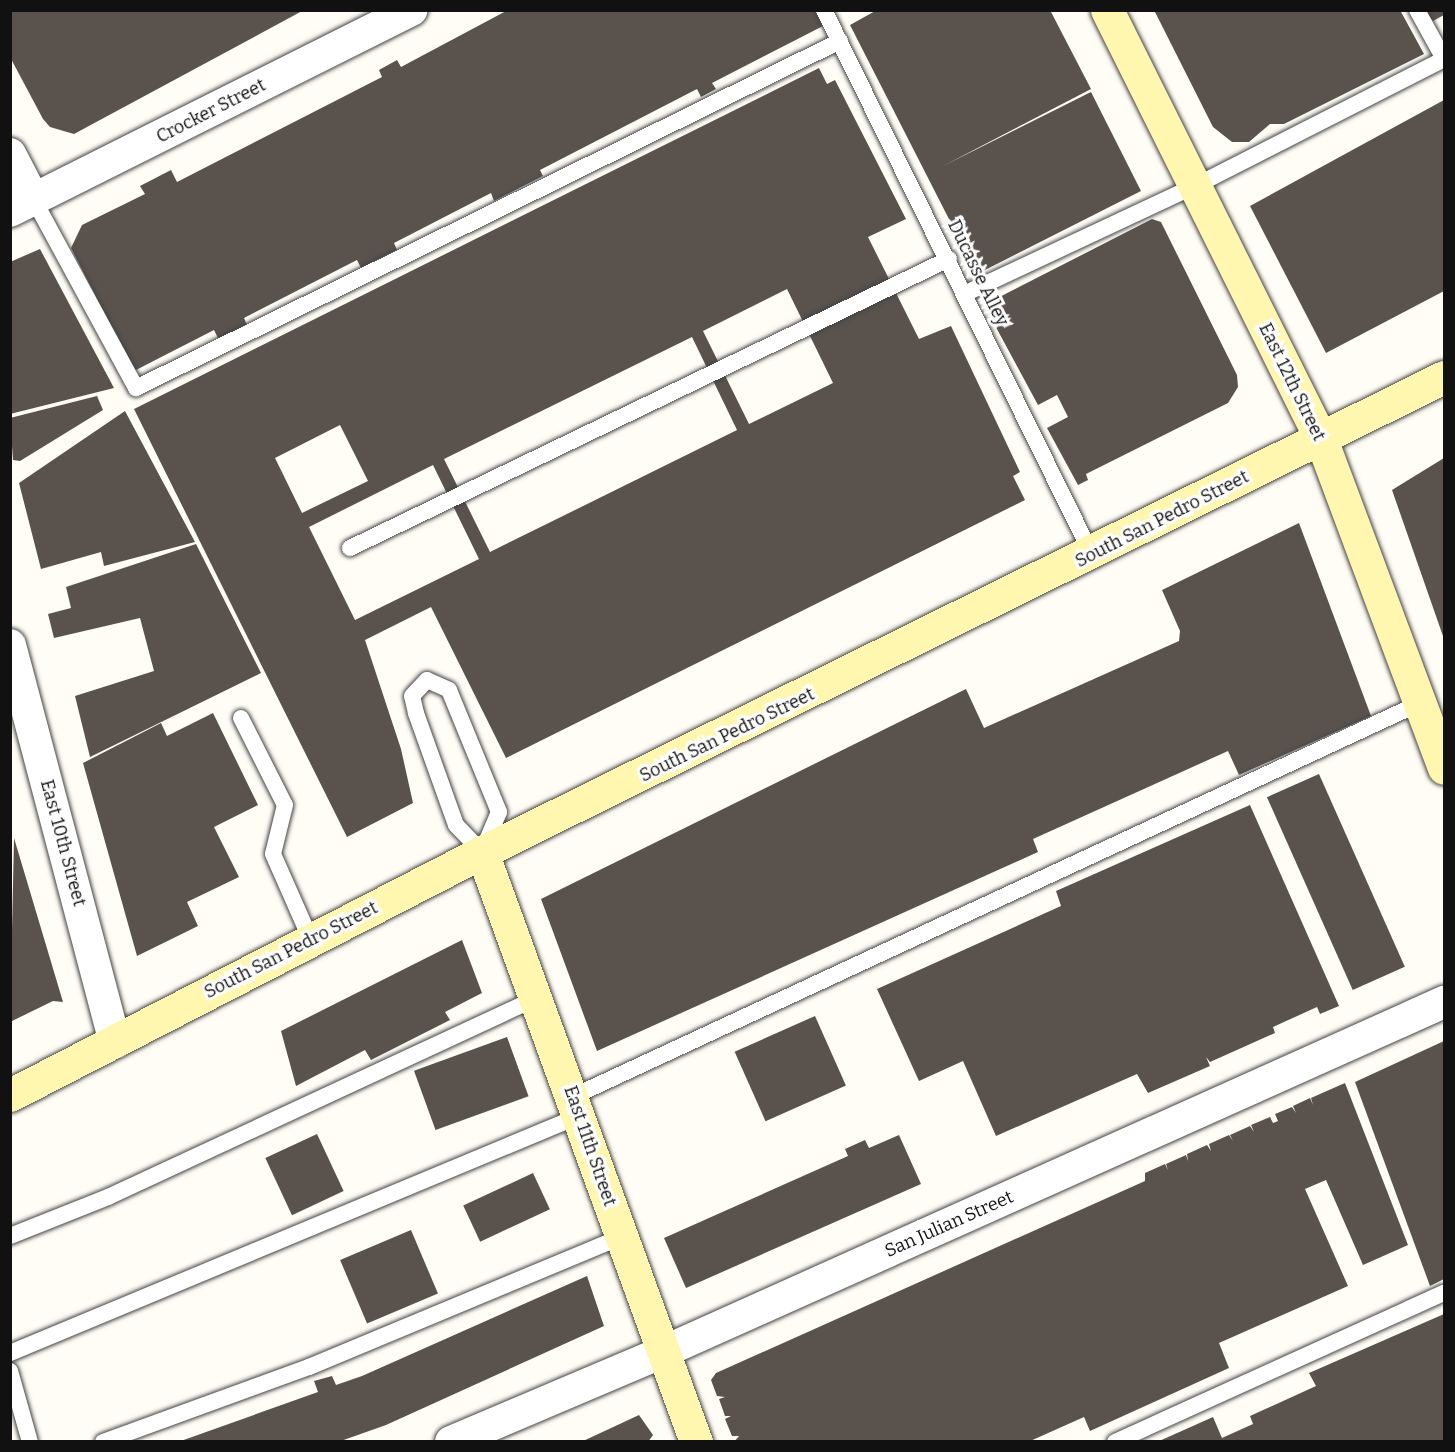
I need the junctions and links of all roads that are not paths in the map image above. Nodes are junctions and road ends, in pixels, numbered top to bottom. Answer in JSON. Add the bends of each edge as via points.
{"nodes":[{"id":1,"x":412,"y":10,"type":"edge"},
{"id":2,"x":825,"y":10,"type":"edge"},
{"id":3,"x":1107,"y":10,"type":"edge"},
{"id":4,"x":1417,"y":10,"type":"edge"},
{"id":5,"x":840,"y":41,"type":"junction"},
{"id":6,"x":1444,"y":59,"type":"edge"},
{"id":7,"x":10,"y":154,"type":"edge"},
{"id":8,"x":1197,"y":185,"type":"junction"},
{"id":9,"x":22,"y":206,"type":"edge"},
{"id":10,"x":949,"y":259,"type":"junction"},
{"id":11,"x":966,"y":293,"type":"junction"},
{"id":12,"x":1444,"y":377,"type":"edge"},
{"id":13,"x":1321,"y":439,"type":"junction"},
{"id":14,"x":350,"y":548,"type":"dead end"},
{"id":15,"x":1092,"y":555,"type":"junction"},
{"id":16,"x":10,"y":645,"type":"edge"},
{"id":17,"x":1420,"y":703,"type":"junction"},
{"id":18,"x":241,"y":718,"type":"dead end"},
{"id":19,"x":1444,"y":768,"type":"edge"},
{"id":20,"x":482,"y":852,"type":"junction"},
{"id":21,"x":310,"y":938,"type":"junction"},
{"id":22,"x":537,"y":998,"type":"junction"},
{"id":23,"x":1444,"y":1002,"type":"edge"},
{"id":24,"x":115,"y":1042,"type":"junction"},
{"id":25,"x":10,"y":1095,"type":"edge"},
{"id":26,"x":576,"y":1106,"type":"junction"},
{"id":27,"x":10,"y":1236,"type":"edge"},
{"id":28,"x":622,"y":1237,"type":"junction"},
{"id":29,"x":1444,"y":1293,"type":"edge"},
{"id":30,"x":663,"y":1352,"type":"junction"},
{"id":31,"x":10,"y":1353,"type":"edge"},
{"id":32,"x":10,"y":1371,"type":"edge"},
{"id":33,"x":30,"y":1442,"type":"edge"},
{"id":34,"x":103,"y":1442,"type":"edge"},
{"id":35,"x":451,"y":1442,"type":"edge"},
{"id":36,"x":696,"y":1442,"type":"edge"},
{"id":37,"x":1115,"y":1442,"type":"edge"}],
"edges":[{"from":1,"to":9,"type":"street","name":"Crocker Street"},
{"from":2,"to":5,"type":"lane","name":"Ducasse Alley"},
{"from":3,"to":8,"type":"main road","name":"East 12th Street"},
{"from":4,"to":6,"type":"lane"},
{"from":5,"to":9,"type":"lane","via":[[136,388]]},
{"from":5,"to":10,"type":"lane","name":"Ducasse Alley"},
{"from":6,"to":8,"type":"lane"},
{"from":7,"to":9,"type":"street"},
{"from":8,"to":11,"type":"lane"},
{"from":8,"to":13,"type":"main road","name":"East 12th Street"},
{"from":10,"to":11,"type":"lane","name":"Ducasse Alley"},
{"from":10,"to":14,"type":"lane"},
{"from":11,"to":15,"type":"lane","name":"Ducasse Alley"},
{"from":12,"to":13,"type":"main road","name":"South San Pedro Street"},
{"from":13,"to":15,"type":"main road","name":"South San Pedro Street"},
{"from":13,"to":17,"type":"main road","name":"East 12th Street"},
{"from":15,"to":20,"type":"main road","name":"South San Pedro Street"},
{"from":16,"to":24,"type":"street","name":"East 10th Street"},
{"from":17,"to":19,"type":"main road","name":"East 12th Street"},
{"from":17,"to":26,"type":"lane"},
{"from":18,"to":21,"type":"lane","via":[[285,805],[273,854]]},
{"from":20,"to":20,"type":"lane","via":[[499,812],[449,690],[427,680],[412,696],[416,713],[456,825]]},
{"from":20,"to":21,"type":"main road","name":"South San Pedro Street"},
{"from":20,"to":22,"type":"main road","name":"East 11th Street"},
{"from":21,"to":24,"type":"main road","name":"South San Pedro Street"},
{"from":22,"to":26,"type":"main road","name":"East 11th Street"},
{"from":22,"to":27,"type":"lane","via":[[108,1197]]},
{"from":23,"to":30,"type":"street","name":"San Julian Street"},
{"from":24,"to":25,"type":"main road","name":"South San Pedro Street"},
{"from":26,"to":28,"type":"main road","name":"East 11th Street"},
{"from":26,"to":31,"type":"lane"},
{"from":28,"to":30,"type":"main road","name":"East 11th Street"},
{"from":28,"to":34,"type":"lane","via":[[309,1367]]},
{"from":29,"to":37,"type":"lane"},
{"from":30,"to":35,"type":"street","name":"San Julian Street"},
{"from":30,"to":36,"type":"main road","name":"East 11th Street"},
{"from":32,"to":33,"type":"lane"}]}
